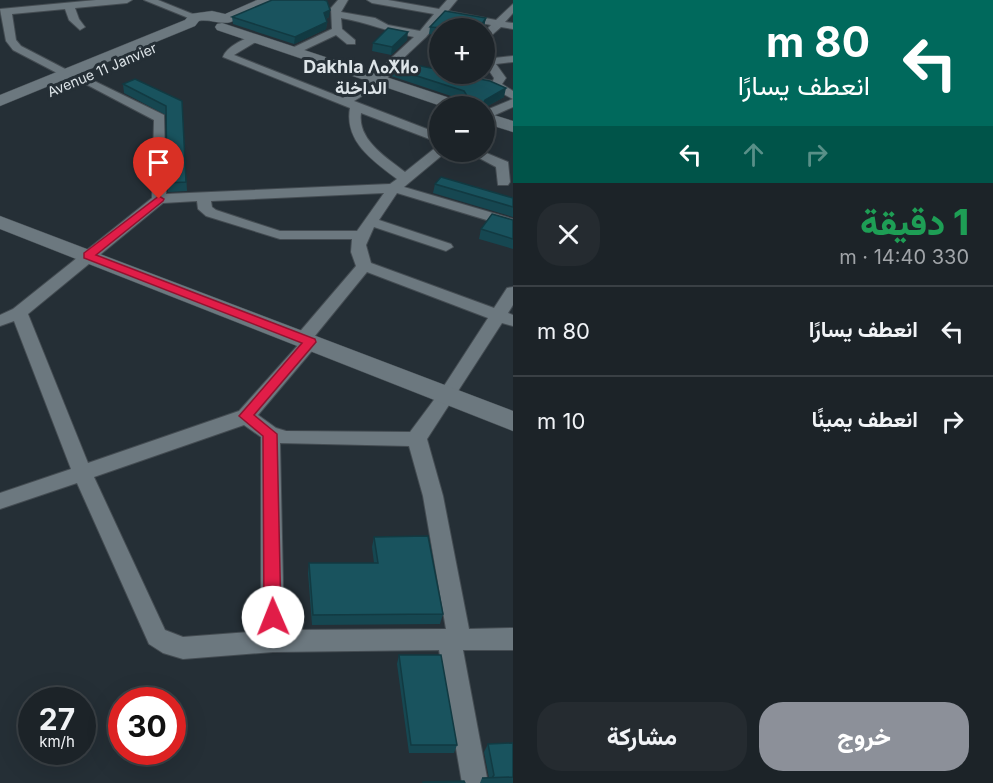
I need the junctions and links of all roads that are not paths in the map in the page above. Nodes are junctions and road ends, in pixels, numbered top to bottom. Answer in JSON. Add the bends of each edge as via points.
{"nodes":[{"id":1,"x":127,"y":0,"type":"edge"},
{"id":2,"x":149,"y":0,"type":"edge"},
{"id":3,"x":247,"y":0,"type":"edge"},
{"id":4,"x":269,"y":0,"type":"edge"},
{"id":5,"x":343,"y":0,"type":"edge"},
{"id":6,"x":372,"y":0,"type":"edge"},
{"id":7,"x":452,"y":0,"type":"edge"},
{"id":8,"x":91,"y":2,"type":"edge"},
{"id":9,"x":69,"y":5,"type":"junction"},
{"id":10,"x":513,"y":7,"type":"edge"},
{"id":11,"x":3,"y":11,"type":"edge"},
{"id":12,"x":442,"y":13,"type":"junction"},
{"id":13,"x":336,"y":14,"type":"junction"},
{"id":14,"x":208,"y":22,"type":"junction"},
{"id":15,"x":498,"y":23,"type":"junction"},
{"id":16,"x":495,"y":26,"type":"edge"},
{"id":17,"x":513,"y":26,"type":"edge"},
{"id":18,"x":80,"y":27,"type":"dead end"},
{"id":19,"x":336,"y":30,"type":"junction"},
{"id":20,"x":423,"y":34,"type":"junction"},
{"id":21,"x":429,"y":35,"type":"edge"},
{"id":22,"x":255,"y":38,"type":"junction"},
{"id":23,"x":351,"y":42,"type":"dead end"},
{"id":24,"x":17,"y":48,"type":"junction"},
{"id":25,"x":0,"y":50,"type":"edge"},
{"id":26,"x":294,"y":51,"type":"junction"},
{"id":27,"x":495,"y":58,"type":"edge"},
{"id":28,"x":513,"y":59,"type":"edge"},
{"id":29,"x":393,"y":63,"type":"junction"},
{"id":30,"x":407,"y":67,"type":"edge"},
{"id":31,"x":495,"y":70,"type":"edge"},
{"id":32,"x":65,"y":73,"type":"junction"},
{"id":33,"x":82,"y":79,"type":"junction"},
{"id":34,"x":381,"y":80,"type":"junction"},
{"id":35,"x":491,"y":84,"type":"edge"},
{"id":36,"x":496,"y":85,"type":"junction"},
{"id":37,"x":513,"y":96,"type":"edge"},
{"id":38,"x":429,"y":97,"type":"edge"},
{"id":39,"x":0,"y":101,"type":"edge"},
{"id":40,"x":513,"y":103,"type":"edge"},
{"id":41,"x":351,"y":105,"type":"junction"},
{"id":42,"x":495,"y":110,"type":"edge"},
{"id":43,"x":0,"y":114,"type":"edge"},
{"id":44,"x":495,"y":120,"type":"edge"},
{"id":45,"x":513,"y":127,"type":"edge"},
{"id":46,"x":429,"y":135,"type":"edge"},
{"id":47,"x":429,"y":160,"type":"edge"},
{"id":48,"x":495,"y":162,"type":"edge"},
{"id":49,"x":405,"y":179,"type":"junction"},
{"id":50,"x":503,"y":182,"type":"dead end"},
{"id":51,"x":394,"y":188,"type":"junction"},
{"id":52,"x":203,"y":197,"type":"junction"},
{"id":53,"x":159,"y":199,"type":"junction"},
{"id":54,"x":0,"y":222,"type":"edge"},
{"id":55,"x":372,"y":222,"type":"junction"},
{"id":56,"x":513,"y":224,"type":"edge"},
{"id":57,"x":362,"y":235,"type":"junction"},
{"id":58,"x":447,"y":247,"type":"dead end"},
{"id":59,"x":88,"y":256,"type":"junction"},
{"id":60,"x":364,"y":266,"type":"junction"},
{"id":61,"x":513,"y":292,"type":"edge"},
{"id":62,"x":19,"y":313,"type":"junction"},
{"id":63,"x":505,"y":319,"type":"edge"},
{"id":64,"x":0,"y":321,"type":"edge"},
{"id":65,"x":307,"y":340,"type":"junction"},
{"id":66,"x":448,"y":394,"type":"junction"},
{"id":67,"x":246,"y":416,"type":"junction"},
{"id":68,"x":513,"y":421,"type":"edge"},
{"id":69,"x":270,"y":434,"type":"junction"},
{"id":70,"x":417,"y":439,"type":"junction"},
{"id":71,"x":82,"y":474,"type":"junction"},
{"id":72,"x":0,"y":501,"type":"edge"},
{"id":73,"x":454,"y":639,"type":"junction"},
{"id":74,"x":513,"y":639,"type":"edge"},
{"id":75,"x":273,"y":641,"type":"junction"},
{"id":76,"x":475,"y":783,"type":"edge"}],
"edges":[{"from":1,"to":8,"type":"street"},
{"from":2,"to":14,"type":"street"},
{"from":3,"to":14,"type":"street","name":"Avenue 11 Janvier"},
{"from":4,"to":14,"type":"street","name":"Avenue 11 Janvier"},
{"from":5,"to":13,"type":"street"},
{"from":6,"to":12,"type":"street"},
{"from":7,"to":12,"type":"street"},
{"from":8,"to":9,"type":"street"},
{"from":9,"to":11,"type":"street"},
{"from":9,"to":18,"type":"street"},
{"from":10,"to":15,"type":"street"},
{"from":11,"to":24,"type":"street","via":[[11,41]]},
{"from":12,"to":15,"type":"street"},
{"from":12,"to":20,"type":"street"},
{"from":13,"to":19,"type":"street"},
{"from":13,"to":20,"type":"street"},
{"from":14,"to":22,"type":"street"},
{"from":14,"to":32,"type":"street","name":"Avenue 11 Janvier"},
{"from":14,"to":33,"type":"street","name":"Avenue 11 Janvier"},
{"from":15,"to":16,"type":"street"},
{"from":15,"to":17,"type":"street"},
{"from":19,"to":23,"type":"street"},
{"from":19,"to":26,"type":"street"},
{"from":20,"to":21,"type":"street"},
{"from":20,"to":29,"type":"street"},
{"from":22,"to":26,"type":"street"},
{"from":22,"to":41,"type":"street","via":[[228,57]]},
{"from":24,"to":25,"type":"street"},
{"from":24,"to":32,"type":"street"},
{"from":26,"to":34,"type":"street"},
{"from":27,"to":28,"type":"street"},
{"from":29,"to":30,"type":"street"},
{"from":29,"to":34,"type":"street"},
{"from":31,"to":36,"type":"street","via":[[500,78]]},
{"from":32,"to":39,"type":"street","name":"Avenue 11 Janvier"},
{"from":33,"to":43,"type":"street","name":"Avenue 11 Janvier"},
{"from":33,"to":53,"type":"street","via":[[160,117]]},
{"from":34,"to":38,"type":"street"},
{"from":34,"to":41,"type":"street"},
{"from":35,"to":36,"type":"street"},
{"from":36,"to":37,"type":"street"},
{"from":40,"to":42,"type":"street"},
{"from":41,"to":46,"type":"street"},
{"from":41,"to":49,"type":"street","via":[[365,147]]},
{"from":44,"to":45,"type":"street"},
{"from":47,"to":49,"type":"street"},
{"from":48,"to":50,"type":"street","via":[[502,165]]},
{"from":49,"to":51,"type":"street"},
{"from":51,"to":52,"type":"street"},
{"from":51,"to":55,"type":"street"},
{"from":51,"to":56,"type":"street"},
{"from":52,"to":53,"type":"street"},
{"from":52,"to":57,"type":"street","via":[[202,203],[212,213],[266,232]]},
{"from":53,"to":59,"type":"street"},
{"from":54,"to":59,"type":"street"},
{"from":55,"to":57,"type":"street"},
{"from":55,"to":58,"type":"street"},
{"from":57,"to":60,"type":"street","via":[[357,245]]},
{"from":59,"to":62,"type":"street"},
{"from":59,"to":65,"type":"street"},
{"from":60,"to":63,"type":"street"},
{"from":60,"to":65,"type":"street"},
{"from":61,"to":63,"type":"street"},
{"from":62,"to":64,"type":"street"},
{"from":62,"to":71,"type":"street"},
{"from":63,"to":66,"type":"street"},
{"from":65,"to":66,"type":"street"},
{"from":65,"to":67,"type":"street"},
{"from":66,"to":68,"type":"street"},
{"from":66,"to":70,"type":"street","via":[[420,429]]},
{"from":67,"to":69,"type":"street"},
{"from":67,"to":71,"type":"street"},
{"from":69,"to":70,"type":"street","via":[[300,440]]},
{"from":69,"to":75,"type":"street"},
{"from":70,"to":73,"type":"street","via":[[433,496]]},
{"from":71,"to":72,"type":"street"},
{"from":71,"to":75,"type":"street","via":[[158,637],[183,648]]},
{"from":73,"to":74,"type":"street"},
{"from":73,"to":75,"type":"street"},
{"from":73,"to":76,"type":"street"}]}
